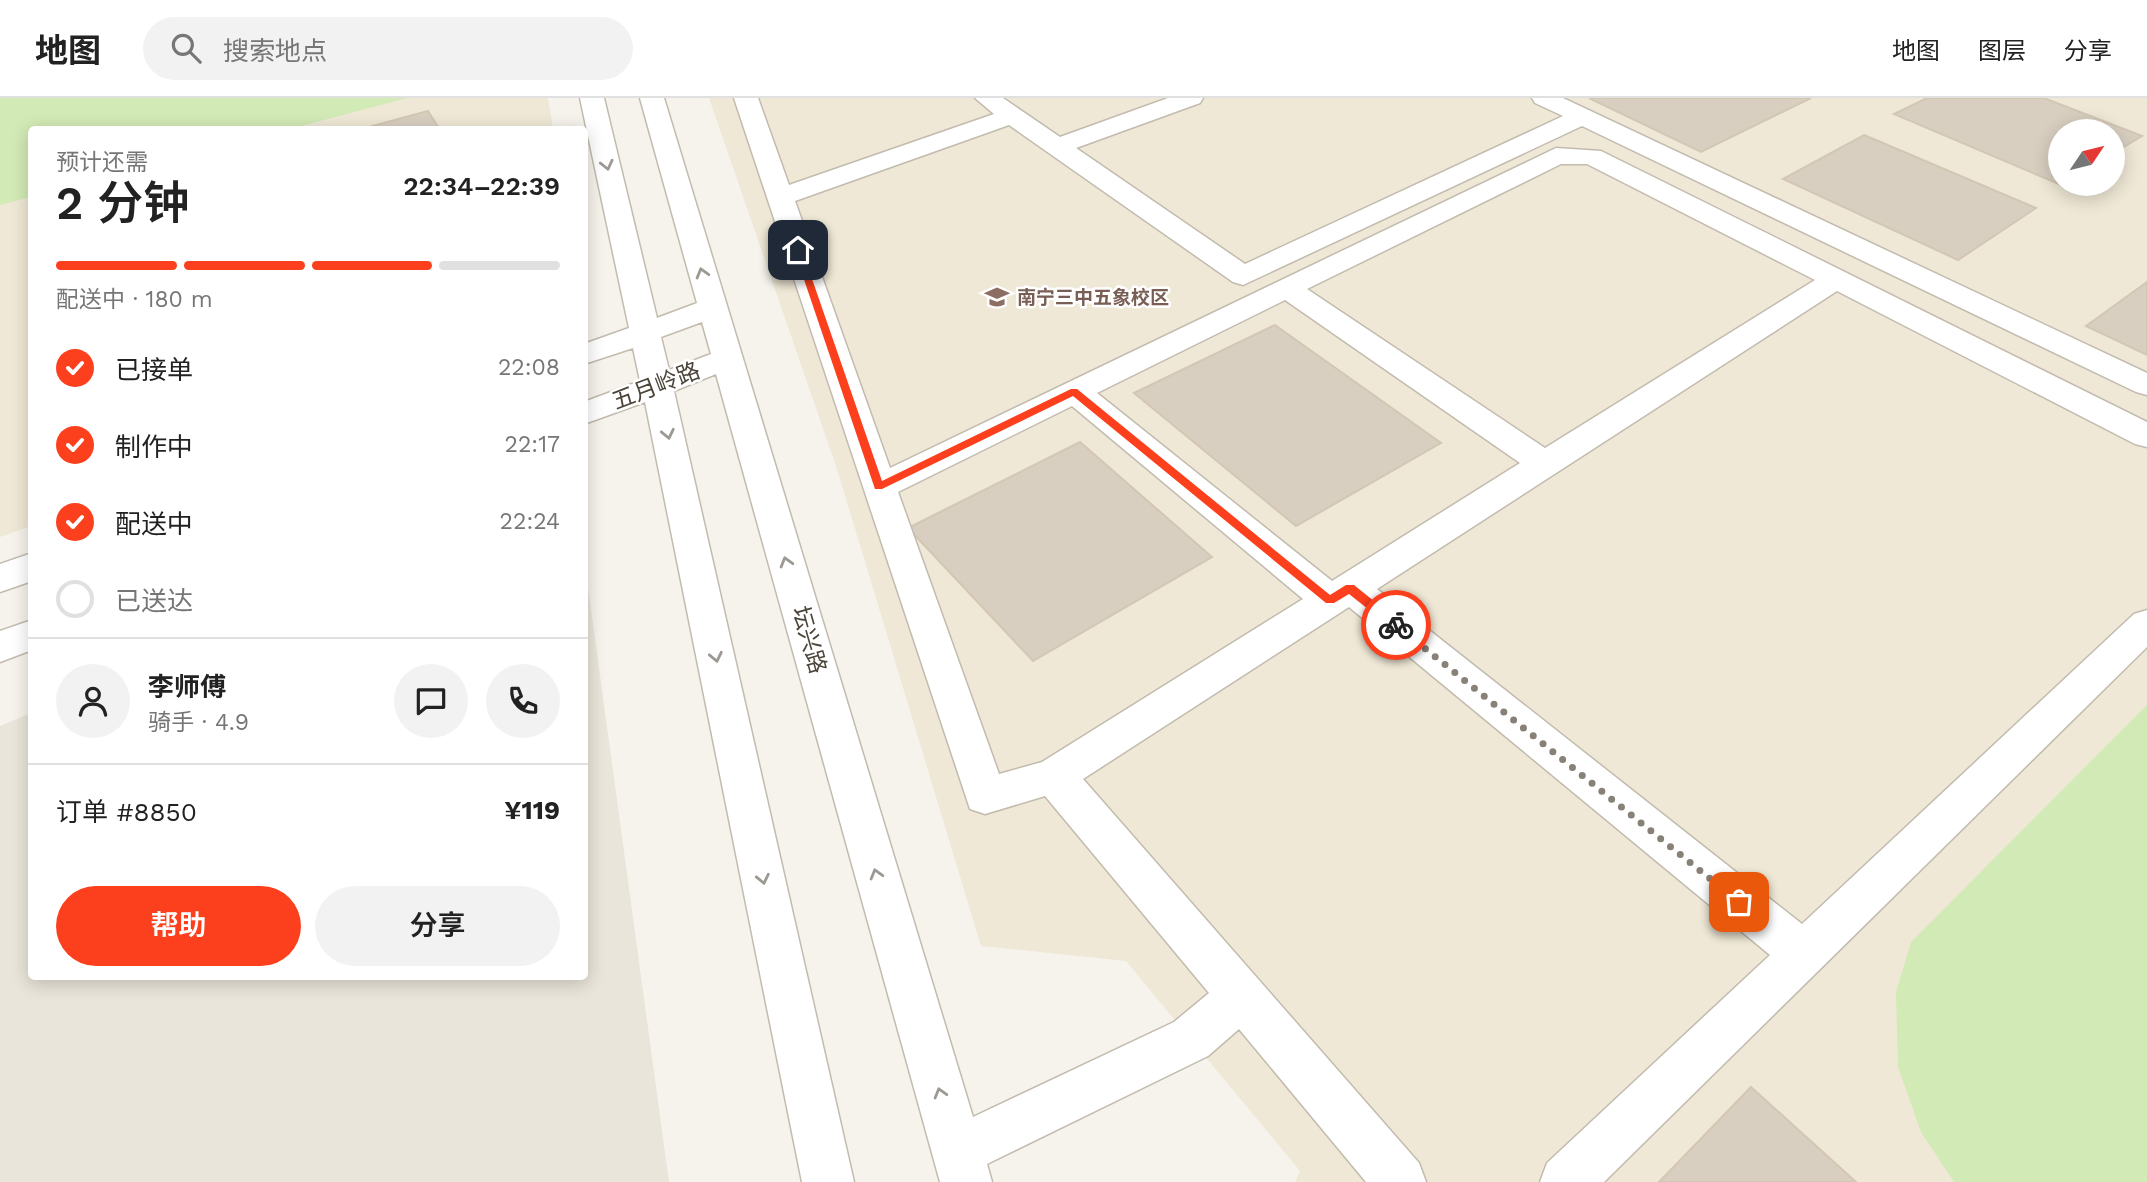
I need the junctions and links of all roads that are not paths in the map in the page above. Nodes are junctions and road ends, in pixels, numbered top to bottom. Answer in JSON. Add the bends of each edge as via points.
{"nodes":[{"id":1,"x":592,"y":98,"type":"edge"},
{"id":2,"x":652,"y":98,"type":"edge"},
{"id":3,"x":746,"y":98,"type":"edge"},
{"id":4,"x":986,"y":98,"type":"edge"},
{"id":5,"x":1191,"y":98,"type":"edge"},
{"id":6,"x":1544,"y":98,"type":"edge"},
{"id":7,"x":1012,"y":116,"type":"junction"},
{"id":8,"x":1583,"y":116,"type":"junction"},
{"id":9,"x":1056,"y":147,"type":"junction"},
{"id":10,"x":780,"y":197,"type":"junction"},
{"id":11,"x":1836,"y":279,"type":"junction"},
{"id":12,"x":1286,"y":288,"type":"junction"},
{"id":13,"x":712,"y":308,"type":"junction"},
{"id":14,"x":644,"y":332,"type":"junction"},
{"id":15,"x":588,"y":353,"type":"edge"},
{"id":16,"x":727,"y":359,"type":"junction"},
{"id":17,"x":657,"y":385,"type":"junction"},
{"id":18,"x":2147,"y":385,"type":"edge"},
{"id":19,"x":1074,"y":391,"type":"junction"},
{"id":20,"x":588,"y":412,"type":"edge"},
{"id":21,"x":2147,"y":436,"type":"edge"},
{"id":22,"x":1545,"y":464,"type":"junction"},
{"id":23,"x":879,"y":487,"type":"junction"},
{"id":24,"x":28,"y":568,"type":"edge"},
{"id":25,"x":0,"y":578,"type":"edge"},
{"id":26,"x":1340,"y":594,"type":"junction"},
{"id":27,"x":2147,"y":624,"type":"edge"},
{"id":28,"x":28,"y":636,"type":"edge"},
{"id":29,"x":0,"y":647,"type":"edge"},
{"id":30,"x":1054,"y":776,"type":"junction"},
{"id":31,"x":1804,"y":954,"type":"junction"},
{"id":32,"x":1241,"y":996,"type":"junction"},
{"id":33,"x":961,"y":1167,"type":"edge"},
{"id":34,"x":828,"y":1182,"type":"edge"},
{"id":35,"x":1399,"y":1182,"type":"edge"},
{"id":36,"x":1566,"y":1182,"type":"edge"}],
"edges":[{"from":1,"to":14,"type":"street","one_way":true},
{"from":13,"to":2,"type":"street","name":"坛兴路","one_way":true},
{"from":3,"to":10,"type":"street"},
{"from":4,"to":7,"type":"street"},
{"from":5,"to":9,"type":"street"},
{"from":6,"to":8,"type":"street"},
{"from":7,"to":9,"type":"street"},
{"from":7,"to":10,"type":"street"},
{"from":8,"to":9,"type":"street","via":[[1243,276]]},
{"from":8,"to":18,"type":"street"},
{"from":10,"to":23,"type":"street"},
{"from":11,"to":12,"type":"street","via":[[1592,156],[1556,156]]},
{"from":11,"to":21,"type":"street"},
{"from":11,"to":22,"type":"street"},
{"from":12,"to":19,"type":"street"},
{"from":12,"to":22,"type":"street"},
{"from":13,"to":14,"type":"street"},
{"from":13,"to":16,"type":"street","name":"坛兴路"},
{"from":14,"to":15,"type":"street"},
{"from":14,"to":17,"type":"street"},
{"from":16,"to":17,"type":"street","name":"五月岭路"},
{"from":33,"to":16,"type":"street","name":"坛兴路","one_way":true},
{"from":17,"to":20,"type":"street","name":"五月岭路"},
{"from":17,"to":34,"type":"street","one_way":true},
{"from":19,"to":23,"type":"street"},
{"from":19,"to":26,"type":"street"},
{"from":22,"to":26,"type":"street"},
{"from":23,"to":30,"type":"street","via":[[985,796]]},
{"from":24,"to":25,"type":"street"},
{"from":26,"to":30,"type":"street"},
{"from":26,"to":31,"type":"street"},
{"from":27,"to":31,"type":"street"},
{"from":28,"to":29,"type":"street"},
{"from":30,"to":32,"type":"street"},
{"from":31,"to":36,"type":"street"},
{"from":32,"to":33,"type":"street","via":[[1191,1039]]},
{"from":32,"to":35,"type":"street"}]}
